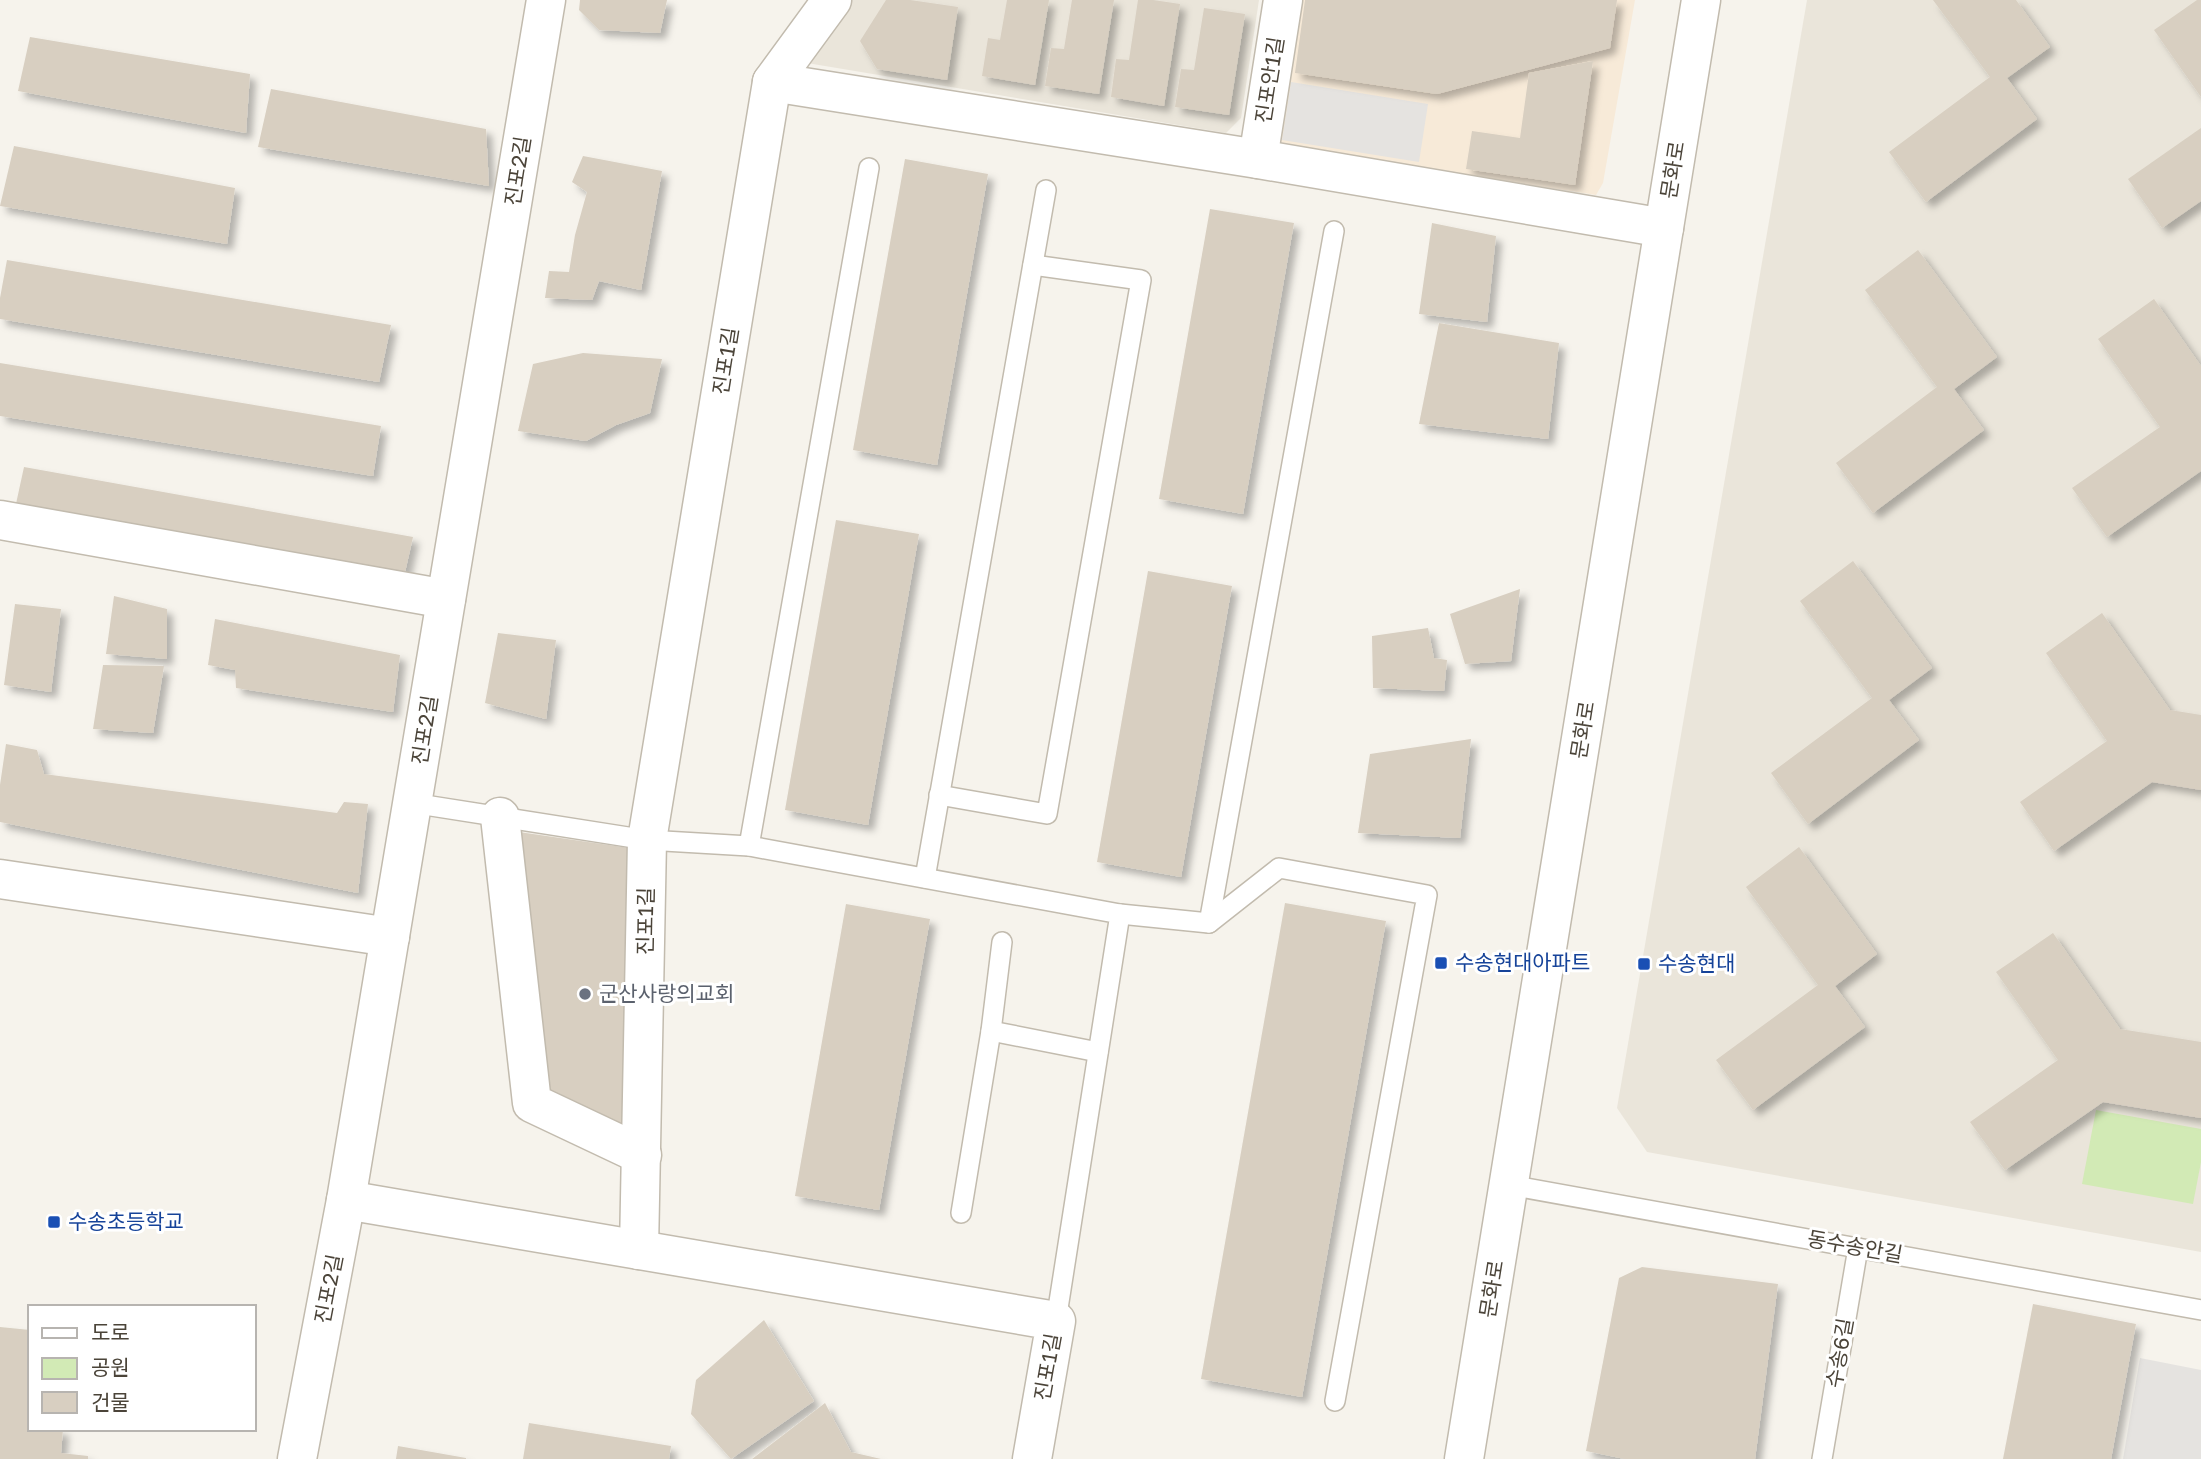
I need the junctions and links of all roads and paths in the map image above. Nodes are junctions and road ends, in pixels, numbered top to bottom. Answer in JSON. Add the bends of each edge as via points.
{"nodes":[{"id":1,"x":546,"y":0,"type":"edge"},
{"id":2,"x":832,"y":0,"type":"edge"},
{"id":3,"x":1283,"y":0,"type":"edge"},
{"id":4,"x":1701,"y":0,"type":"edge"},
{"id":5,"x":772,"y":82,"type":"junction"},
{"id":6,"x":1258,"y":159,"type":"junction"},
{"id":7,"x":869,"y":168,"type":"dead end"},
{"id":8,"x":1046,"y":190,"type":"dead end"},
{"id":9,"x":1664,"y":228,"type":"junction"},
{"id":10,"x":1334,"y":231,"type":"dead end"},
{"id":11,"x":1033,"y":265,"type":"junction"},
{"id":12,"x":0,"y":520,"type":"edge"},
{"id":13,"x":446,"y":599,"type":"junction"},
{"id":14,"x":939,"y":795,"type":"junction"},
{"id":15,"x":412,"y":803,"type":"junction"},
{"id":16,"x":500,"y":817,"type":"junction"},
{"id":17,"x":647,"y":840,"type":"junction"},
{"id":18,"x":749,"y":846,"type":"junction"},
{"id":19,"x":925,"y":878,"type":"junction"},
{"id":20,"x":0,"y":879,"type":"edge"},
{"id":21,"x":1120,"y":914,"type":"junction"},
{"id":22,"x":1209,"y":923,"type":"junction"},
{"id":23,"x":390,"y":937,"type":"junction"},
{"id":24,"x":1002,"y":942,"type":"dead end"},
{"id":25,"x":991,"y":1031,"type":"junction"},
{"id":26,"x":1098,"y":1052,"type":"junction"},
{"id":27,"x":642,"y":1155,"type":"junction"},
{"id":28,"x":1509,"y":1185,"type":"junction"},
{"id":29,"x":346,"y":1200,"type":"junction"},
{"id":30,"x":961,"y":1213,"type":"dead end"},
{"id":31,"x":1858,"y":1248,"type":"junction"},
{"id":32,"x":639,"y":1250,"type":"junction"},
{"id":33,"x":2201,"y":1310,"type":"edge"},
{"id":34,"x":1056,"y":1321,"type":"junction"},
{"id":35,"x":1487,"y":1321,"type":"junction"},
{"id":36,"x":1335,"y":1401,"type":"dead end"},
{"id":37,"x":297,"y":1459,"type":"edge"},
{"id":38,"x":1032,"y":1459,"type":"edge"},
{"id":39,"x":1464,"y":1459,"type":"edge"},
{"id":40,"x":1492,"y":1459,"type":"edge"},
{"id":41,"x":1822,"y":1459,"type":"edge"}],
"edges":[{"from":1,"to":13,"type":"street","name":"진포2길"},
{"from":2,"to":5,"type":"street","name":"진포1길"},
{"from":3,"to":6,"type":"street","name":"진포안1길"},
{"from":4,"to":9,"type":"street","name":"문화로"},
{"from":5,"to":6,"type":"street"},
{"from":5,"to":17,"type":"street","name":"진포1길"},
{"from":6,"to":9,"type":"street"},
{"from":7,"to":18,"type":"lane"},
{"from":8,"to":11,"type":"lane"},
{"from":9,"to":28,"type":"street","name":"문화로"},
{"from":10,"to":22,"type":"lane"},
{"from":11,"to":14,"type":"lane"},
{"from":11,"to":14,"type":"lane","via":[[1141,280],[1047,814]]},
{"from":12,"to":13,"type":"street"},
{"from":13,"to":15,"type":"street","name":"진포2길"},
{"from":14,"to":19,"type":"lane"},
{"from":15,"to":16,"type":"lane"},
{"from":15,"to":23,"type":"street","name":"진포2길"},
{"from":16,"to":17,"type":"lane"},
{"from":16,"to":27,"type":"street","via":[[532,1103]]},
{"from":17,"to":18,"type":"lane"},
{"from":17,"to":27,"type":"street","name":"진포1길"},
{"from":18,"to":19,"type":"lane"},
{"from":19,"to":21,"type":"lane"},
{"from":20,"to":23,"type":"street"},
{"from":21,"to":22,"type":"lane"},
{"from":21,"to":26,"type":"lane"},
{"from":22,"to":36,"type":"lane","via":[[1279,868],[1427,895]]},
{"from":23,"to":29,"type":"street","name":"진포2길"},
{"from":24,"to":25,"type":"lane"},
{"from":25,"to":26,"type":"lane"},
{"from":25,"to":30,"type":"lane"},
{"from":26,"to":34,"type":"lane"},
{"from":27,"to":32,"type":"street","name":"진포1길"},
{"from":28,"to":31,"type":"lane","name":"동수송안길"},
{"from":28,"to":35,"type":"street","name":"문화로"},
{"from":29,"to":32,"type":"street"},
{"from":29,"to":37,"type":"street","name":"진포2길"},
{"from":31,"to":33,"type":"lane","name":"동수송안길"},
{"from":31,"to":41,"type":"lane","name":"수송6길"},
{"from":32,"to":34,"type":"street","name":"진포1길"},
{"from":34,"to":38,"type":"street","name":"진포1길"},
{"from":35,"to":39,"type":"street","name":"문화로"},
{"from":35,"to":40,"type":"street"}]}
